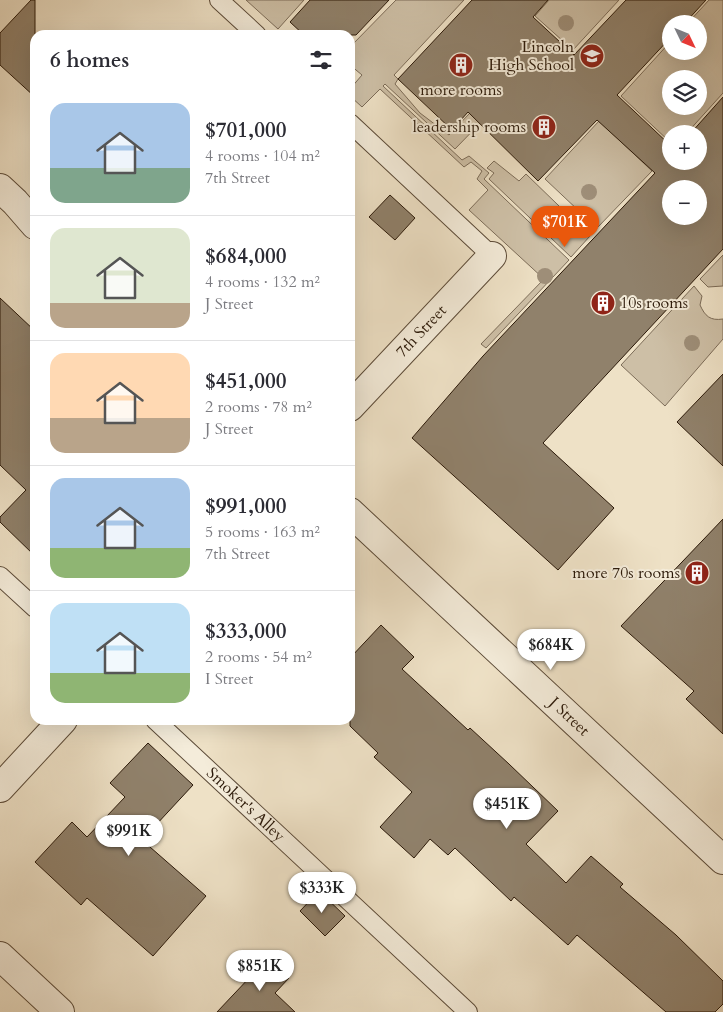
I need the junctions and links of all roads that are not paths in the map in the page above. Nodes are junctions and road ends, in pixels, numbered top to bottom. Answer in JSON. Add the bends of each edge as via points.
{"nodes":[{"id":1,"x":219,"y":0,"type":"edge"},
{"id":2,"x":252,"y":30,"type":"edge"},
{"id":3,"x":355,"y":127,"type":"edge"},
{"id":4,"x":0,"y":188,"type":"edge"},
{"id":5,"x":30,"y":219,"type":"edge"},
{"id":6,"x":492,"y":256,"type":"joint"},
{"id":7,"x":355,"y":402,"type":"edge"},
{"id":8,"x":355,"y":517,"type":"edge"},
{"id":9,"x":0,"y":576,"type":"edge"},
{"id":10,"x":30,"y":603,"type":"edge"},
{"id":11,"x":59,"y":725,"type":"edge"},
{"id":12,"x":160,"y":725,"type":"edge"},
{"id":13,"x":0,"y":788,"type":"edge"},
{"id":14,"x":723,"y":860,"type":"edge"},
{"id":15,"x":0,"y":956,"type":"edge"},
{"id":16,"x":60,"y":1012,"type":"edge"},
{"id":17,"x":468,"y":1012,"type":"edge"}],
"edges":[{"from":1,"to":2,"type":"lane"},
{"from":3,"to":6,"type":"lane"},
{"from":4,"to":5,"type":"street"},
{"from":6,"to":7,"type":"street","name":"7th Street"},
{"from":8,"to":14,"type":"street","name":"J Street"},
{"from":9,"to":10,"type":"lane"},
{"from":11,"to":13,"type":"street"},
{"from":12,"to":17,"type":"lane","name":"Smoker's Alley"},
{"from":15,"to":16,"type":"street"}]}
